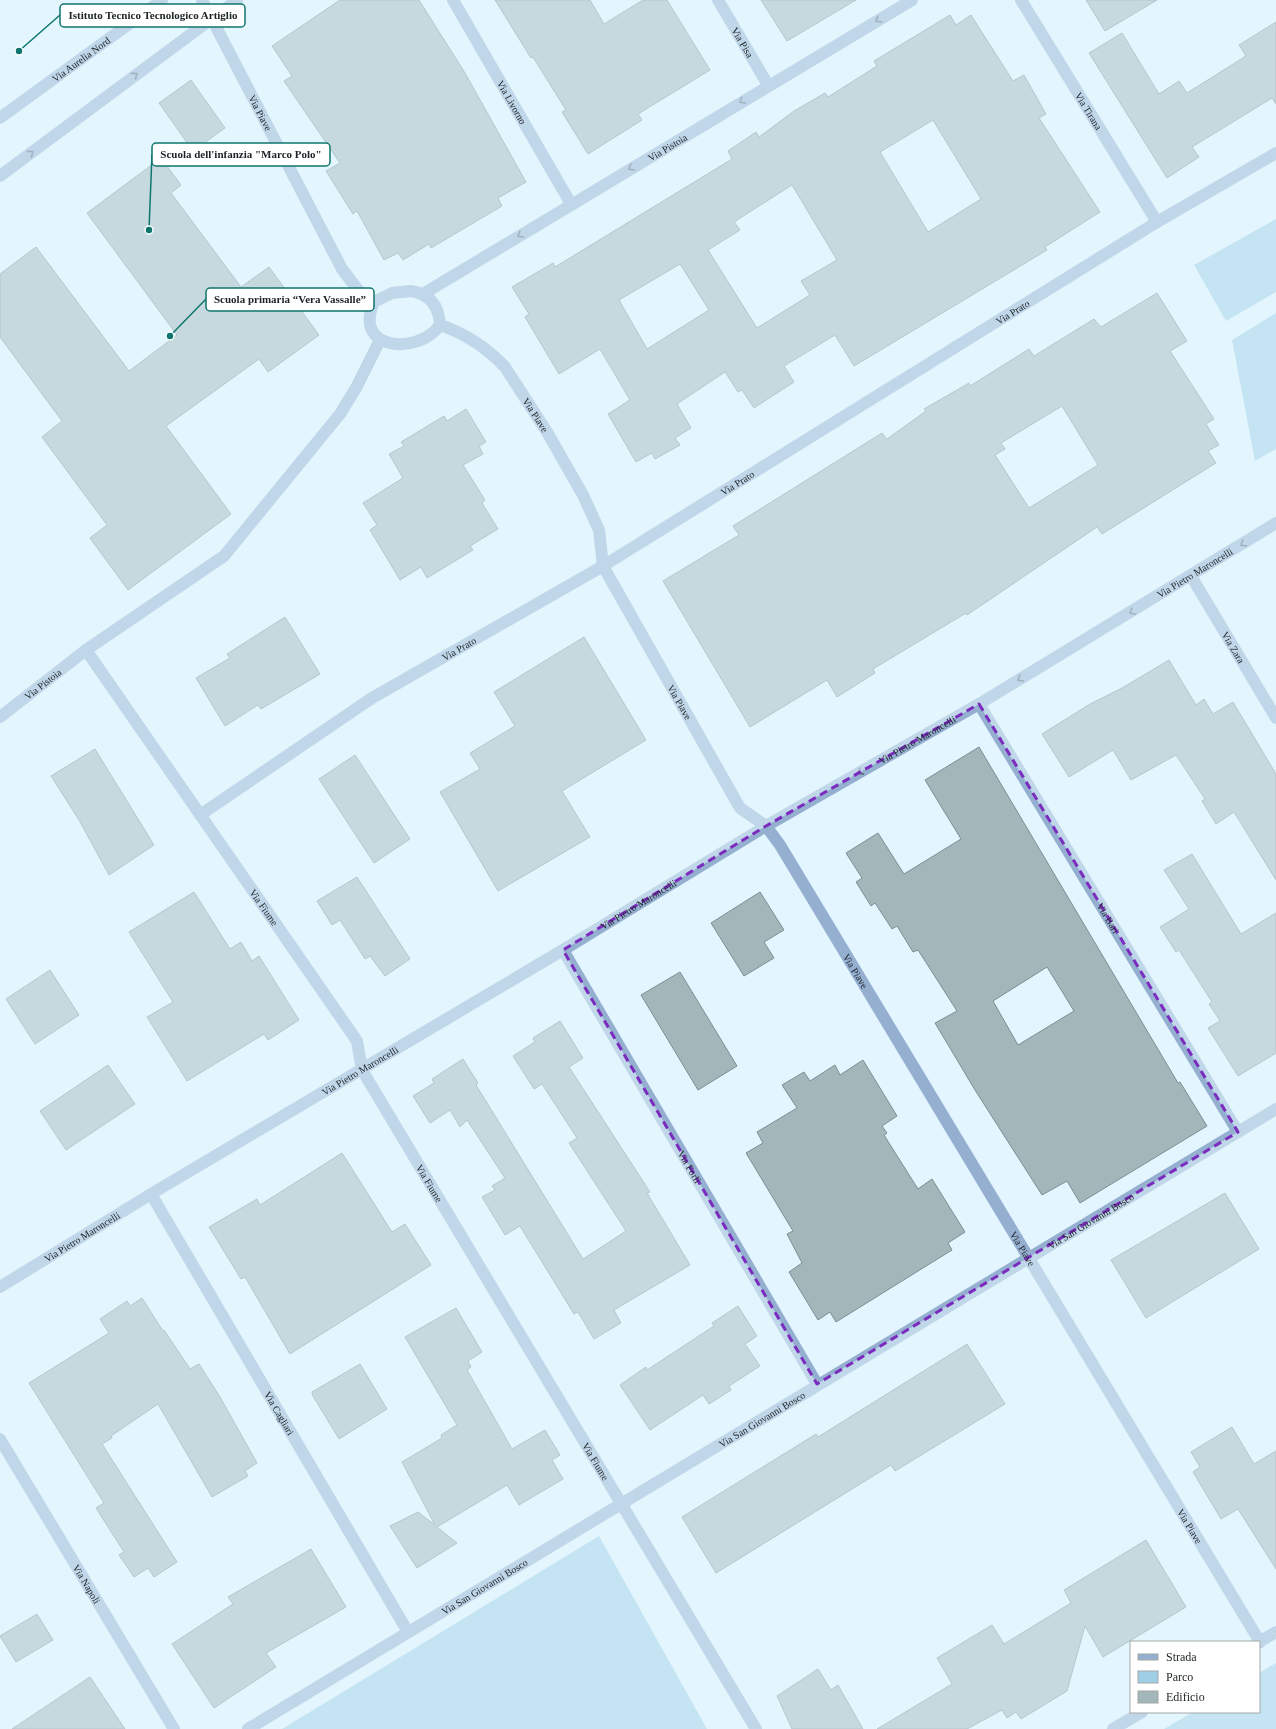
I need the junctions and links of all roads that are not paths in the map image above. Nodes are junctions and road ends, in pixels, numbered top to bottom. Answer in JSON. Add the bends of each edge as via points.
{"nodes":[{"id":1,"x":162,"y":0,"type":"edge"},
{"id":2,"x":202,"y":0,"type":"edge"},
{"id":3,"x":237,"y":0,"type":"edge"},
{"id":4,"x":453,"y":0,"type":"edge"},
{"id":5,"x":718,"y":0,"type":"edge"},
{"id":6,"x":912,"y":0,"type":"edge"},
{"id":7,"x":1021,"y":0,"type":"edge"},
{"id":8,"x":211,"y":18,"type":"junction"},
{"id":9,"x":768,"y":85,"type":"junction"},
{"id":10,"x":0,"y":118,"type":"edge"},
{"id":11,"x":1276,"y":153,"type":"edge"},
{"id":12,"x":0,"y":176,"type":"edge"},
{"id":13,"x":571,"y":204,"type":"junction"},
{"id":14,"x":1157,"y":222,"type":"junction"},
{"id":15,"x":423,"y":294,"type":"junction"},
{"id":16,"x":374,"y":302,"type":"junction"},
{"id":17,"x":440,"y":325,"type":"junction"},
{"id":18,"x":380,"y":340,"type":"junction"},
{"id":19,"x":1276,"y":523,"type":"edge"},
{"id":20,"x":603,"y":566,"type":"junction"},
{"id":21,"x":1191,"y":576,"type":"junction"},
{"id":22,"x":86,"y":650,"type":"junction"},
{"id":23,"x":979,"y":704,"type":"junction"},
{"id":24,"x":0,"y":717,"type":"edge"},
{"id":25,"x":1276,"y":718,"type":"edge"},
{"id":26,"x":200,"y":815,"type":"junction"},
{"id":27,"x":766,"y":826,"type":"junction"},
{"id":28,"x":563,"y":950,"type":"junction"},
{"id":29,"x":362,"y":1070,"type":"junction"},
{"id":30,"x":1276,"y":1109,"type":"edge"},
{"id":31,"x":1238,"y":1132,"type":"junction"},
{"id":32,"x":151,"y":1194,"type":"junction"},
{"id":33,"x":1029,"y":1258,"type":"junction"},
{"id":34,"x":0,"y":1287,"type":"edge"},
{"id":35,"x":817,"y":1384,"type":"junction"},
{"id":36,"x":0,"y":1439,"type":"edge"},
{"id":37,"x":621,"y":1503,"type":"junction"},
{"id":38,"x":408,"y":1632,"type":"junction"},
{"id":39,"x":1276,"y":1632,"type":"edge"},
{"id":40,"x":1259,"y":1641,"type":"edge"},
{"id":41,"x":1260,"y":1642,"type":"edge"},
{"id":42,"x":1140,"y":1713,"type":"edge"},
{"id":43,"x":174,"y":1729,"type":"edge"},
{"id":44,"x":248,"y":1729,"type":"edge"},
{"id":45,"x":756,"y":1729,"type":"edge"},
{"id":46,"x":1113,"y":1729,"type":"edge"}],
"edges":[{"from":1,"to":10,"type":"street","name":"Via Aurelia Nord"},
{"from":2,"to":8,"type":"street","name":"Via Piave"},
{"from":3,"to":8,"type":"street"},
{"from":4,"to":13,"type":"street","name":"Via Livorno"},
{"from":5,"to":9,"type":"street","name":"Via Pisa"},
{"from":6,"to":9,"type":"street","name":"Via Pistoia","one_way":true},
{"from":7,"to":14,"type":"street","name":"Via Tirana"},
{"from":12,"to":8,"type":"street","one_way":true},
{"from":8,"to":16,"type":"street","name":"Via Piave","via":[[342,268],[358,290]]},
{"from":9,"to":13,"type":"street","name":"Via Pistoia","one_way":true},
{"from":11,"to":14,"type":"street","name":"Via Prato"},
{"from":13,"to":15,"type":"street","name":"Via Pistoia","one_way":true},
{"from":14,"to":20,"type":"street","name":"Via Prato"},
{"from":15,"to":16,"type":"street","via":[[400,292],[382,296]]},
{"from":15,"to":17,"type":"street","via":[[434,303],[440,315]]},
{"from":16,"to":18,"type":"street","via":[[370,312],[371,328]]},
{"from":17,"to":18,"type":"street","via":[[428,337],[413,343],[390,344]]},
{"from":17,"to":20,"type":"street","name":"Via Piave","via":[[460,332],[496,357],[505,367],[548,432],[583,495],[599,530]]},
{"from":18,"to":22,"type":"street","name":"Via Pistoia","via":[[340,414],[224,556]]},
{"from":19,"to":21,"type":"street","name":"Via Pietro Maroncelli","one_way":true},
{"from":20,"to":26,"type":"street","name":"Via Prato","via":[[372,698]]},
{"from":20,"to":27,"type":"street","name":"Via Piave","via":[[740,808]]},
{"from":21,"to":23,"type":"street","name":"Via Pietro Maroncelli","one_way":true},
{"from":21,"to":25,"type":"street","name":"Via Zara"},
{"from":22,"to":24,"type":"street","name":"Via Pistoia"},
{"from":22,"to":26,"type":"street","name":"Via Fiume"},
{"from":23,"to":27,"type":"street","name":"Via Pietro Maroncelli","one_way":true},
{"from":23,"to":31,"type":"street","name":"Via Bari"},
{"from":26,"to":29,"type":"street","name":"Via Fiume","via":[[357,1041]]},
{"from":27,"to":28,"type":"street","name":"Via Pietro Maroncelli"},
{"from":27,"to":33,"type":"street","name":"Via Piave","via":[[780,845]]},
{"from":28,"to":29,"type":"street","name":"Via Pietro Maroncelli"},
{"from":28,"to":35,"type":"street","name":"Via Forlì"},
{"from":29,"to":32,"type":"street","name":"Via Pietro Maroncelli"},
{"from":29,"to":37,"type":"street","name":"Via Fiume"},
{"from":30,"to":31,"type":"street","name":"Via San Giovanni Bosco"},
{"from":31,"to":33,"type":"street","name":"Via San Giovanni Bosco"},
{"from":32,"to":34,"type":"street","name":"Via Pietro Maroncelli"},
{"from":32,"to":38,"type":"street","name":"Via Cagliari"},
{"from":33,"to":35,"type":"street","name":"Via San Giovanni Bosco"},
{"from":33,"to":40,"type":"street","name":"Via Piave"},
{"from":35,"to":37,"type":"street","name":"Via San Giovanni Bosco"},
{"from":36,"to":43,"type":"street","name":"Via Napoli"},
{"from":37,"to":38,"type":"street","name":"Via San Giovanni Bosco"},
{"from":37,"to":45,"type":"street","name":"Via Fiume"},
{"from":38,"to":44,"type":"street","name":"Via San Giovanni Bosco"},
{"from":39,"to":41,"type":"street"},
{"from":42,"to":46,"type":"street"}]}
